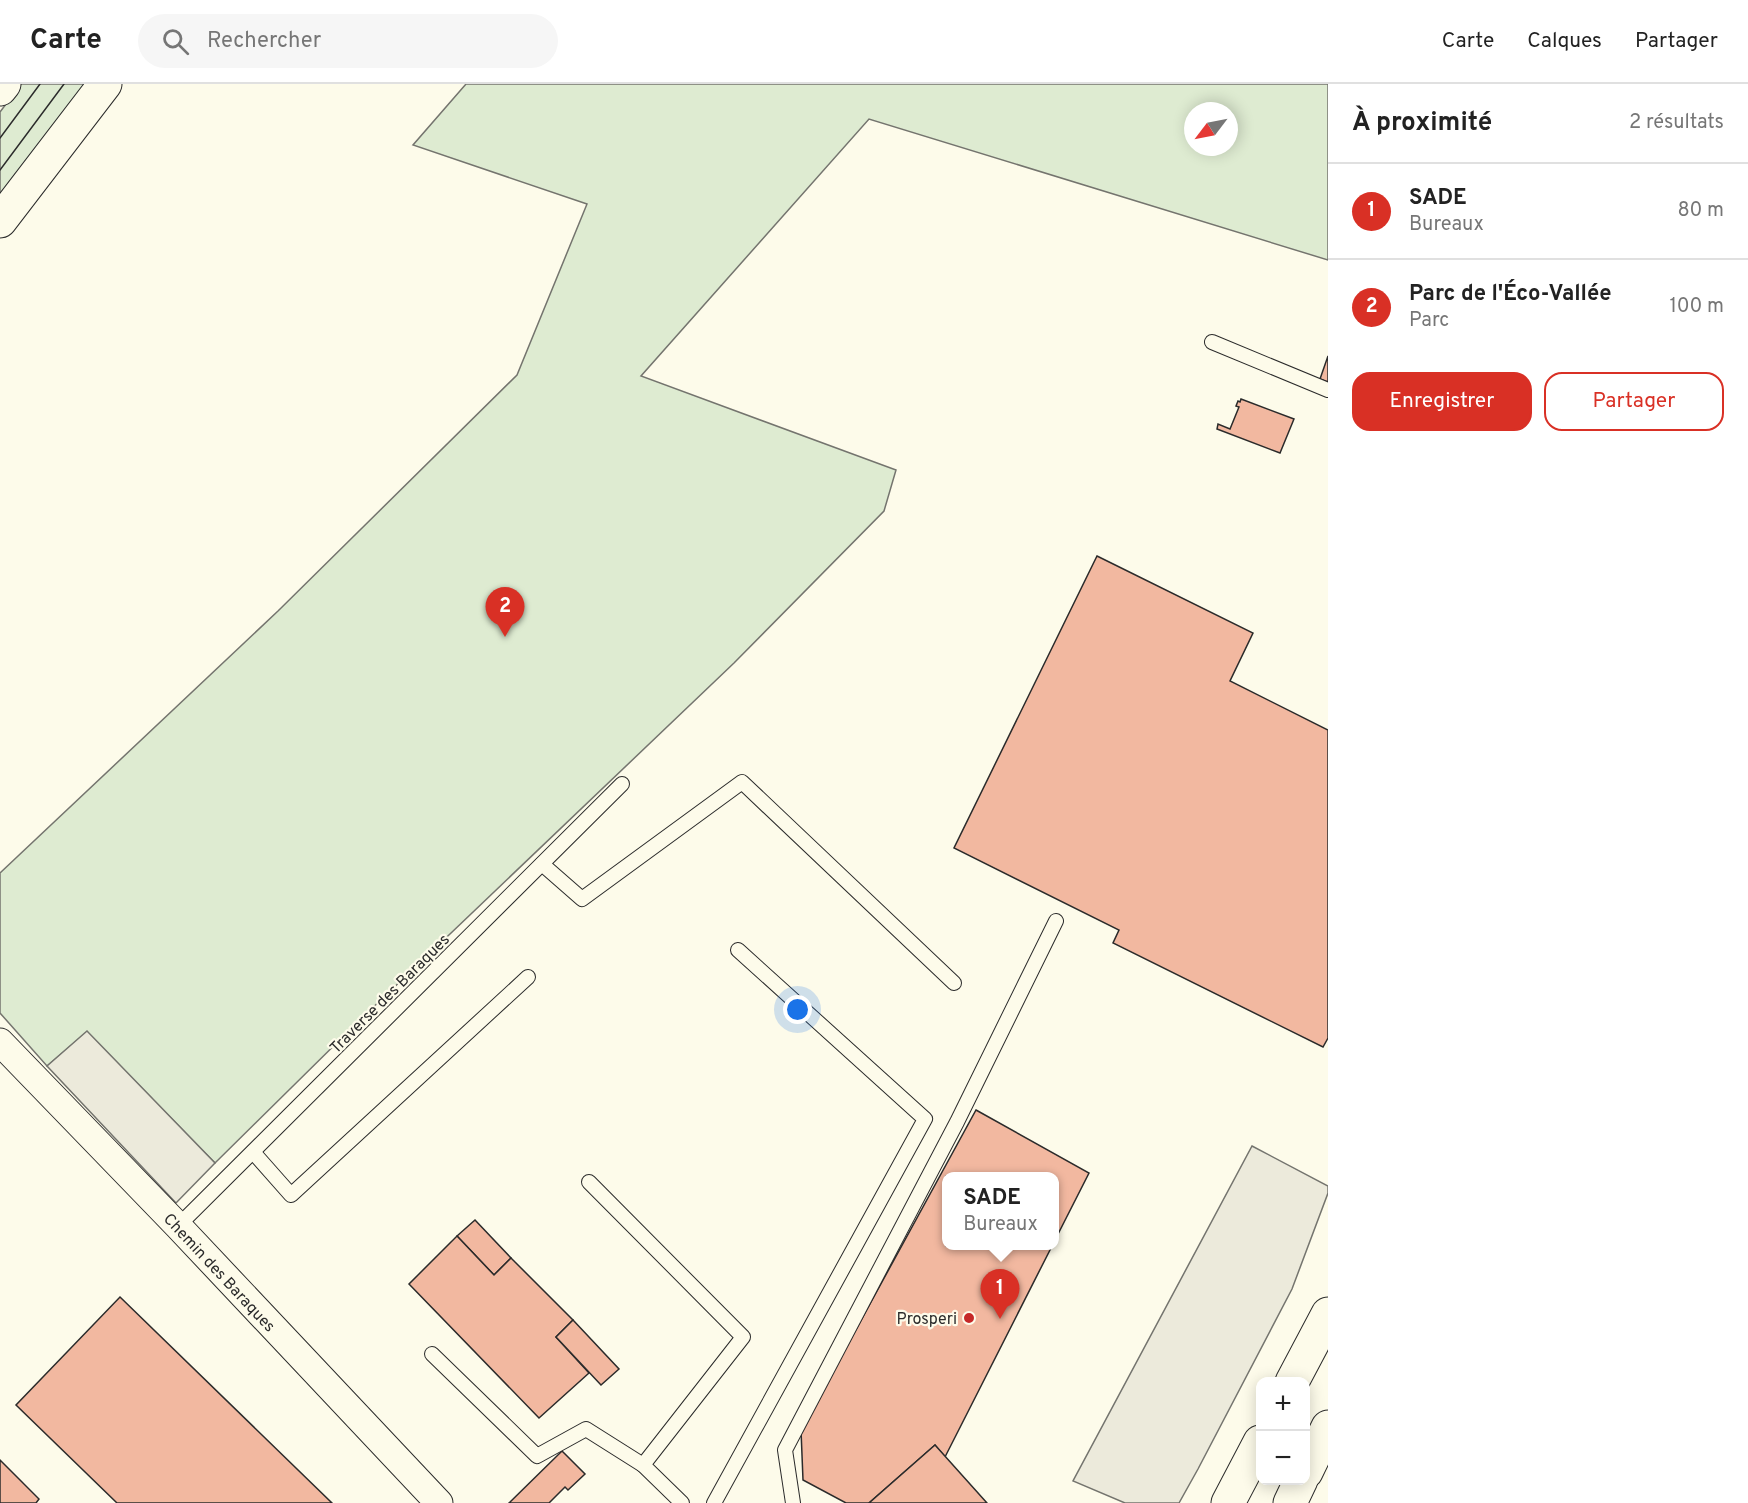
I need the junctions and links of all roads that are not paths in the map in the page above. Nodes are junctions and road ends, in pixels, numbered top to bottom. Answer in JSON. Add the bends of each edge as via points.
{"nodes":[{"id":1,"x":4,"y":84,"type":"edge"},
{"id":2,"x":105,"y":84,"type":"edge"},
{"id":3,"x":0,"y":89,"type":"edge"},
{"id":4,"x":0,"y":221,"type":"edge"},
{"id":5,"x":1212,"y":342,"type":"dead end"},
{"id":6,"x":1328,"y":390,"type":"edge"},
{"id":7,"x":622,"y":784,"type":"dead end"},
{"id":8,"x":542,"y":864,"type":"junction"},
{"id":9,"x":1056,"y":921,"type":"dead end"},
{"id":10,"x":738,"y":950,"type":"dead end"},
{"id":11,"x":528,"y":977,"type":"dead end"},
{"id":12,"x":954,"y":983,"type":"dead end"},
{"id":13,"x":0,"y":1042,"type":"edge"},
{"id":14,"x":253,"y":1152,"type":"junction"},
{"id":15,"x":589,"y":1182,"type":"dead end"},
{"id":16,"x":178,"y":1226,"type":"junction"},
{"id":17,"x":1328,"y":1314,"type":"edge"},
{"id":18,"x":432,"y":1354,"type":"dead end"},
{"id":19,"x":1295,"y":1377,"type":"edge"},
{"id":20,"x":1328,"y":1427,"type":"edge"},
{"id":21,"x":1256,"y":1450,"type":"edge"},
{"id":22,"x":1310,"y":1462,"type":"edge"},
{"id":23,"x":643,"y":1465,"type":"junction"},
{"id":24,"x":1299,"y":1485,"type":"edge"},
{"id":25,"x":439,"y":1503,"type":"edge"},
{"id":26,"x":682,"y":1503,"type":"edge"},
{"id":27,"x":714,"y":1503,"type":"edge"},
{"id":28,"x":793,"y":1503,"type":"edge"},
{"id":29,"x":1228,"y":1503,"type":"edge"},
{"id":30,"x":1290,"y":1503,"type":"edge"}],
"edges":[{"from":1,"to":3,"type":"main road"},
{"from":2,"to":4,"type":"main road"},
{"from":5,"to":6,"type":"lane"},
{"from":7,"to":8,"type":"lane","name":"Traverse des Baraques"},
{"from":8,"to":12,"type":"lane","via":[[582,898],[742,782]]},
{"from":8,"to":14,"type":"lane","name":"Traverse des Baraques"},
{"from":9,"to":28,"type":"lane","via":[[957,1122],[785,1450]]},
{"from":10,"to":27,"type":"lane","via":[[926,1119]]},
{"from":11,"to":14,"type":"lane","via":[[291,1195]]},
{"from":13,"to":16,"type":"street","name":"Chemin des Baraques"},
{"from":14,"to":16,"type":"lane","name":"Traverse des Baraques"},
{"from":15,"to":23,"type":"lane","via":[[743,1337]]},
{"from":16,"to":25,"type":"street","name":"Chemin des Baraques"},
{"from":17,"to":19,"type":"main road"},
{"from":18,"to":23,"type":"lane","via":[[537,1456],[585,1429]]},
{"from":20,"to":22,"type":"main road"},
{"from":21,"to":29,"type":"main road"},
{"from":23,"to":26,"type":"lane"},
{"from":24,"to":30,"type":"main road"}]}
